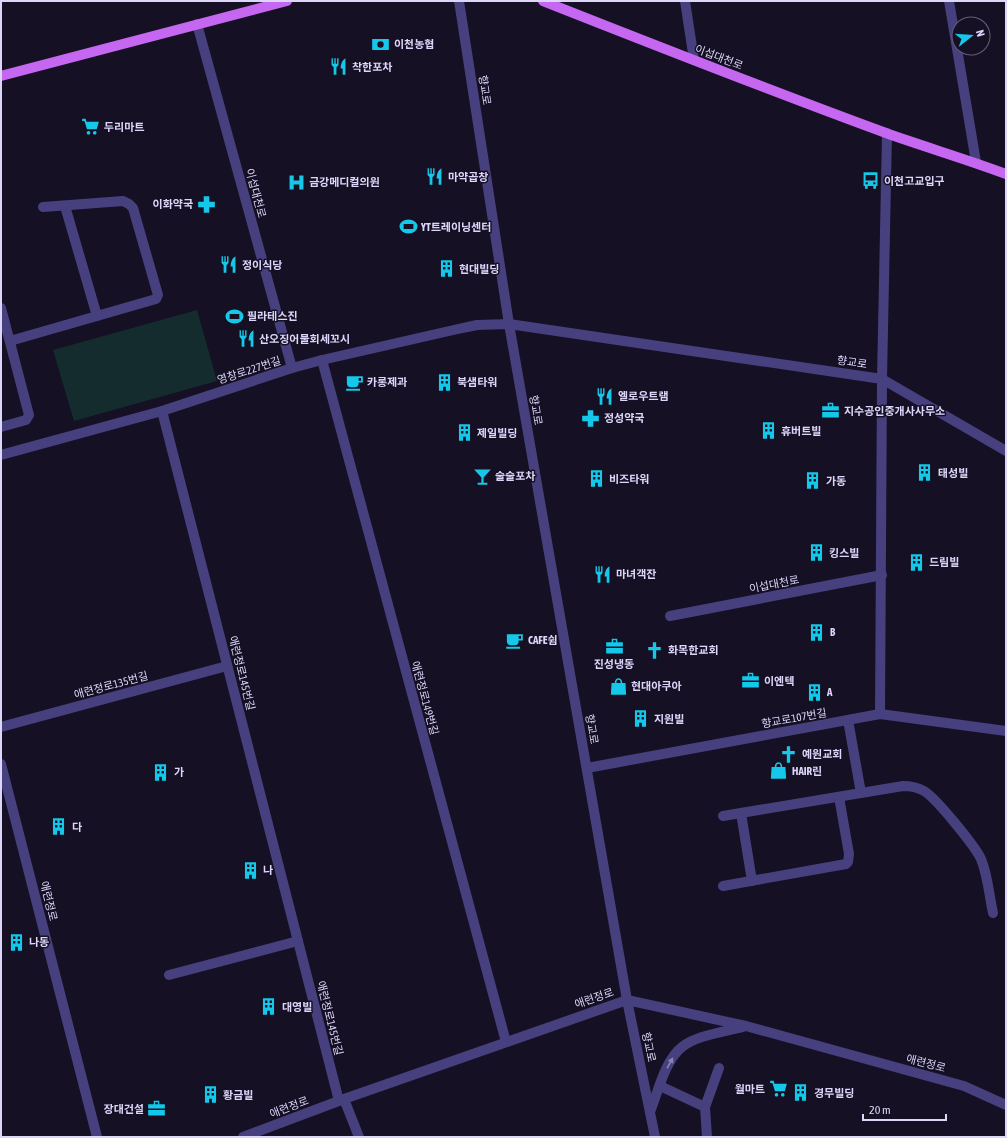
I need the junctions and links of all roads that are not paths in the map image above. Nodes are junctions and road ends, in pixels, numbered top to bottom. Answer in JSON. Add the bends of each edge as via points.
{"nodes":[{"id":1,"x":287,"y":1,"type":"edge"},
{"id":2,"x":459,"y":1,"type":"edge"},
{"id":3,"x":543,"y":1,"type":"edge"},
{"id":4,"x":685,"y":1,"type":"edge"},
{"id":5,"x":949,"y":1,"type":"edge"},
{"id":6,"x":197,"y":24,"type":"junction"},
{"id":7,"x":694,"y":60,"type":"junction"},
{"id":8,"x":1,"y":76,"type":"edge"},
{"id":9,"x":887,"y":133,"type":"junction"},
{"id":10,"x":976,"y":162,"type":"junction"},
{"id":11,"x":1006,"y":174,"type":"edge"},
{"id":12,"x":65,"y":206,"type":"junction"},
{"id":13,"x":43,"y":208,"type":"dead end"},
{"id":14,"x":1,"y":308,"type":"edge"},
{"id":15,"x":97,"y":316,"type":"junction"},
{"id":16,"x":509,"y":324,"type":"junction"},
{"id":17,"x":10,"y":342,"type":"junction"},
{"id":18,"x":322,"y":360,"type":"junction"},
{"id":19,"x":292,"y":368,"type":"junction"},
{"id":20,"x":882,"y":379,"type":"junction"},
{"id":21,"x":162,"y":411,"type":"junction"},
{"id":22,"x":1,"y":427,"type":"edge"},
{"id":23,"x":1006,"y":451,"type":"edge"},
{"id":24,"x":1,"y":456,"type":"edge"},
{"id":25,"x":882,"y":575,"type":"junction"},
{"id":26,"x":670,"y":616,"type":"dead end"},
{"id":27,"x":227,"y":666,"type":"junction"},
{"id":28,"x":880,"y":714,"type":"junction"},
{"id":29,"x":848,"y":720,"type":"junction"},
{"id":30,"x":1,"y":727,"type":"edge"},
{"id":31,"x":1006,"y":731,"type":"edge"},
{"id":32,"x":1,"y":764,"type":"edge"},
{"id":33,"x":587,"y":768,"type":"junction"},
{"id":34,"x":861,"y":793,"type":"junction"},
{"id":35,"x":839,"y":797,"type":"junction"},
{"id":36,"x":741,"y":813,"type":"junction"},
{"id":37,"x":724,"y":816,"type":"dead end"},
{"id":38,"x":752,"y":881,"type":"junction"},
{"id":39,"x":723,"y":886,"type":"dead end"},
{"id":40,"x":993,"y":913,"type":"dead end"},
{"id":41,"x":298,"y":940,"type":"junction"},
{"id":42,"x":169,"y":975,"type":"dead end"},
{"id":43,"x":627,"y":1000,"type":"junction"},
{"id":44,"x":746,"y":1026,"type":"junction"},
{"id":45,"x":506,"y":1042,"type":"junction"},
{"id":46,"x":719,"y":1068,"type":"dead end"},
{"id":47,"x":660,"y":1086,"type":"junction"},
{"id":48,"x":341,"y":1100,"type":"junction"},
{"id":49,"x":1006,"y":1105,"type":"edge"},
{"id":50,"x":705,"y":1106,"type":"junction"},
{"id":51,"x":650,"y":1112,"type":"junction"},
{"id":52,"x":98,"y":1137,"type":"edge"},
{"id":53,"x":244,"y":1137,"type":"edge"},
{"id":54,"x":359,"y":1137,"type":"edge"},
{"id":55,"x":655,"y":1137,"type":"edge"},
{"id":56,"x":707,"y":1137,"type":"edge"}],
"edges":[{"from":1,"to":6,"type":"main road"},
{"from":2,"to":16,"type":"street","name":"향교로"},
{"from":3,"to":7,"type":"main road","name":"이섭대천로"},
{"from":4,"to":7,"type":"street"},
{"from":5,"to":10,"type":"street"},
{"from":6,"to":8,"type":"main road"},
{"from":6,"to":19,"type":"street","name":"이섭대천로"},
{"from":7,"to":9,"type":"main road","name":"이섭대천로"},
{"from":9,"to":10,"type":"main road","name":"이섭대천로"},
{"from":9,"to":20,"type":"street"},
{"from":10,"to":11,"type":"main road","name":"이섭대천로"},
{"from":12,"to":13,"type":"street"},
{"from":12,"to":15,"type":"street"},
{"from":12,"to":15,"type":"street","via":[[123,201],[130,204],[158,291],[156,299]]},
{"from":14,"to":17,"type":"street"},
{"from":15,"to":17,"type":"street"},
{"from":16,"to":18,"type":"street","name":"영창로227번길","via":[[477,325]]},
{"from":16,"to":20,"type":"street","name":"향교로"},
{"from":16,"to":33,"type":"street","name":"향교로"},
{"from":17,"to":22,"type":"street","via":[[29,415],[26,420]]},
{"from":18,"to":19,"type":"street","name":"영창로227번길"},
{"from":18,"to":45,"type":"street","name":"애련정로149번길"},
{"from":19,"to":21,"type":"street","name":"영창로227번길"},
{"from":20,"to":23,"type":"street"},
{"from":20,"to":25,"type":"street"},
{"from":21,"to":24,"type":"street","name":"영창로227번길"},
{"from":21,"to":27,"type":"street","name":"애련정로145번길"},
{"from":25,"to":26,"type":"street","name":"이섭대천로"},
{"from":25,"to":28,"type":"street"},
{"from":27,"to":30,"type":"street","name":"애련정로135번길"},
{"from":27,"to":41,"type":"street","name":"애련정로145번길"},
{"from":28,"to":29,"type":"street","name":"향교로107번길"},
{"from":28,"to":31,"type":"street","name":"향교로107번길"},
{"from":29,"to":33,"type":"street","name":"향교로107번길"},
{"from":29,"to":34,"type":"street"},
{"from":32,"to":52,"type":"street","name":"애련정로"},
{"from":33,"to":43,"type":"street","name":"향교로"},
{"from":34,"to":35,"type":"street"},
{"from":34,"to":40,"type":"street","via":[[913,786],[933,798],[980,858]]},
{"from":35,"to":36,"type":"street"},
{"from":35,"to":38,"type":"street","via":[[849,854],[848,862]]},
{"from":36,"to":37,"type":"street"},
{"from":36,"to":38,"type":"street"},
{"from":38,"to":39,"type":"street"},
{"from":41,"to":42,"type":"street"},
{"from":41,"to":48,"type":"street","name":"애련정로145번길"},
{"from":43,"to":44,"type":"street","name":"애련정로"},
{"from":43,"to":45,"type":"street","name":"애련정로"},
{"from":43,"to":51,"type":"street","name":"향교로"},
{"from":47,"to":44,"type":"street","one_way":true,"via":[[672,1058],[683,1046]]},
{"from":44,"to":49,"type":"street","name":"애련정로","via":[[964,1086]]},
{"from":45,"to":48,"type":"street","name":"애련정로"},
{"from":46,"to":50,"type":"street"},
{"from":47,"to":50,"type":"street"},
{"from":47,"to":51,"type":"street"},
{"from":48,"to":53,"type":"street","name":"애련정로"},
{"from":48,"to":54,"type":"street","name":"애련정로145번길"},
{"from":50,"to":56,"type":"street"},
{"from":51,"to":55,"type":"street","name":"향교로"}]}
